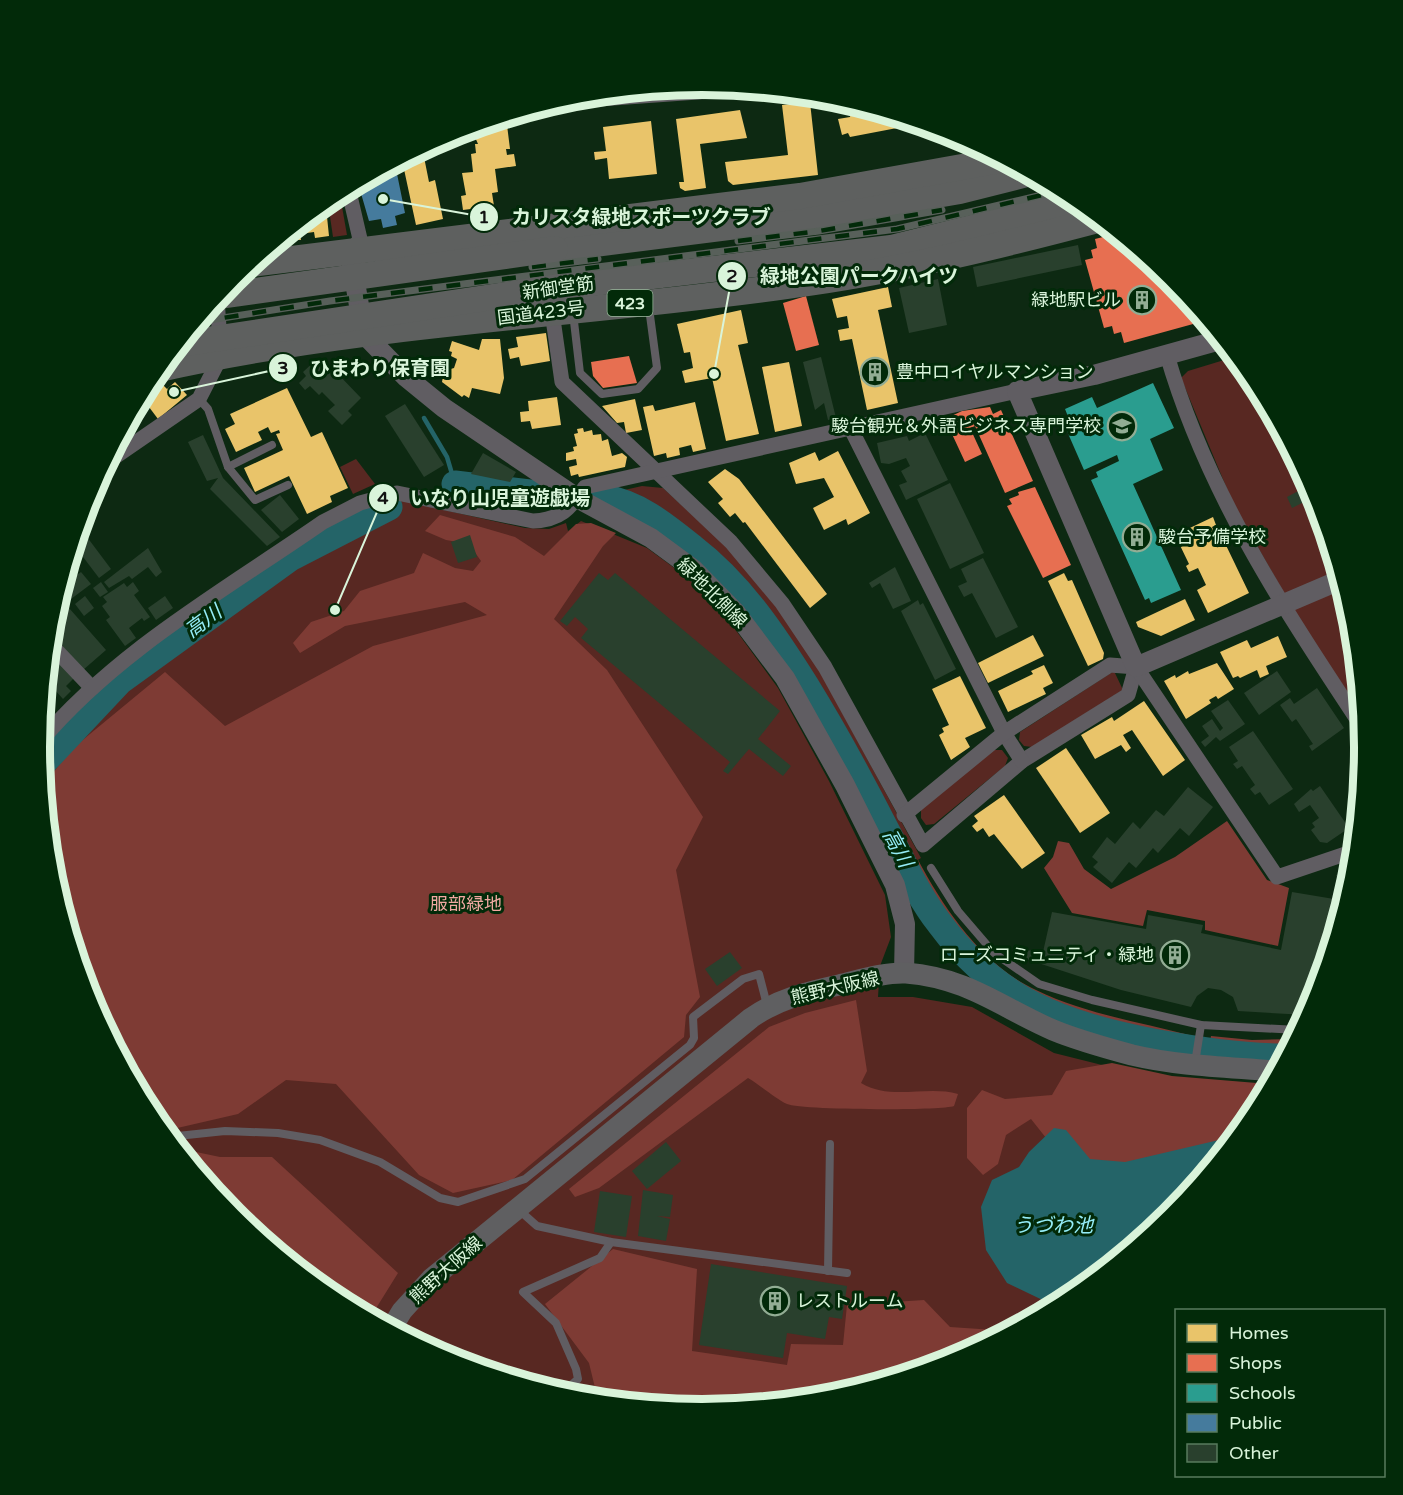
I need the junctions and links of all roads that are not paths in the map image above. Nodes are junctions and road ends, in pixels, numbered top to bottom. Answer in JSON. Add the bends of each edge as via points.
{"nodes":[{"id":1,"x":989,"y":162,"type":"edge"},
{"id":2,"x":989,"y":163,"type":"edge"},
{"id":3,"x":1016,"y":177,"type":"edge"},
{"id":4,"x":351,"y":198,"type":"edge"},
{"id":5,"x":879,"y":203,"type":"junction"},
{"id":6,"x":1064,"y":205,"type":"edge"},
{"id":7,"x":1088,"y":223,"type":"edge"},
{"id":8,"x":1002,"y":245,"type":"junction"},
{"id":9,"x":891,"y":248,"type":"junction"},
{"id":10,"x":350,"y":253,"type":"junction"},
{"id":11,"x":266,"y":262,"type":"edge"},
{"id":12,"x":232,"y":295,"type":"edge"},
{"id":13,"x":648,"y":301,"type":"junction"},
{"id":14,"x":219,"y":310,"type":"edge"},
{"id":15,"x":562,"y":310,"type":"junction"},
{"id":16,"x":364,"y":334,"type":"junction"},
{"id":17,"x":191,"y":342,"type":"edge"},
{"id":18,"x":1212,"y":342,"type":"edge"},
{"id":19,"x":1167,"y":355,"type":"junction"},
{"id":20,"x":221,"y":356,"type":"junction"},
{"id":21,"x":173,"y":366,"type":"edge"},
{"id":22,"x":1017,"y":391,"type":"junction"},
{"id":23,"x":199,"y":399,"type":"junction"},
{"id":24,"x":851,"y":429,"type":"junction"},
{"id":25,"x":272,"y":445,"type":"dead end"},
{"id":26,"x":120,"y":453,"type":"edge"},
{"id":27,"x":228,"y":467,"type":"junction"},
{"id":28,"x":655,"y":471,"type":"junction"},
{"id":29,"x":288,"y":485,"type":"dead end"},
{"id":30,"x":577,"y":498,"type":"junction"},
{"id":31,"x":1332,"y":583,"type":"edge"},
{"id":32,"x":1289,"y":601,"type":"junction"},
{"id":33,"x":57,"y":650,"type":"edge"},
{"id":34,"x":1136,"y":667,"type":"junction"},
{"id":35,"x":92,"y":688,"type":"junction"},
{"id":36,"x":1352,"y":710,"type":"edge"},
{"id":37,"x":50,"y":730,"type":"edge"},
{"id":38,"x":1004,"y":734,"type":"junction"},
{"id":39,"x":1023,"y":761,"type":"junction"},
{"id":40,"x":904,"y":815,"type":"junction"},
{"id":41,"x":1344,"y":854,"type":"edge"},
{"id":42,"x":931,"y":868,"type":"dead end"},
{"id":43,"x":904,"y":973,"type":"junction"},
{"id":44,"x":767,"y":1007,"type":"junction"},
{"id":45,"x":1201,"y":1025,"type":"junction"},
{"id":46,"x":1289,"y":1030,"type":"edge"},
{"id":47,"x":1195,"y":1065,"type":"junction"},
{"id":48,"x":1268,"y":1070,"type":"edge"},
{"id":49,"x":178,"y":1136,"type":"edge"},
{"id":50,"x":830,"y":1144,"type":"dead end"},
{"id":51,"x":518,"y":1209,"type":"junction"},
{"id":52,"x":611,"y":1242,"type":"junction"},
{"id":53,"x":828,"y":1271,"type":"junction"},
{"id":54,"x":847,"y":1273,"type":"dead end"},
{"id":55,"x":395,"y":1323,"type":"edge"},
{"id":56,"x":570,"y":1386,"type":"edge"}],
"edges":[{"from":1,"to":10,"type":"highway","via":[[800,196]]},
{"from":2,"to":5,"type":"highway"},
{"from":3,"to":5,"type":"highway","via":[[960,191]]},
{"from":4,"to":10,"type":"street","via":[[360,239]]},
{"from":5,"to":12,"type":"highway","bridge":true,"via":[[809,217]]},
{"from":6,"to":9,"type":"highway","name":"新御堂筋","number":"423"},
{"from":7,"to":8,"type":"highway","name":"国道423号","number":"423"},
{"from":8,"to":9,"type":"highway"},
{"from":8,"to":13,"type":"highway","name":"国道423号","number":"423","via":[[809,283]]},
{"from":9,"to":17,"type":"highway","name":"新御堂筋","number":"423","bridge":true,"via":[[559,287]]},
{"from":10,"to":11,"type":"highway"},
{"from":10,"to":16,"type":"street"},
{"from":13,"to":15,"type":"highway","name":"国道423号","number":"423"},
{"from":13,"to":15,"type":"lane","via":[[657,368],[638,389],[602,394],[580,373]]},
{"from":14,"to":20,"type":"street"},
{"from":15,"to":16,"type":"highway","name":"国道423号","number":"423"},
{"from":15,"to":28,"type":"street","via":[[562,382]]},
{"from":16,"to":20,"type":"highway","name":"国道423号","number":"423"},
{"from":16,"to":30,"type":"street","name":"緑地北側線","via":[[406,377],[444,408]]},
{"from":18,"to":19,"type":"street"},
{"from":19,"to":22,"type":"street"},
{"from":19,"to":32,"type":"street","via":[[1197,442],[1225,505]]},
{"from":20,"to":21,"type":"highway","name":"国道423号","number":"423"},
{"from":20,"to":23,"type":"street"},
{"from":22,"to":24,"type":"street"},
{"from":22,"to":34,"type":"street"},
{"from":23,"to":26,"type":"street"},
{"from":23,"to":27,"type":"lane","via":[[208,409]]},
{"from":24,"to":28,"type":"street"},
{"from":24,"to":38,"type":"street"},
{"from":25,"to":27,"type":"lane"},
{"from":27,"to":29,"type":"lane","via":[[255,500]]},
{"from":28,"to":30,"type":"street","via":[[585,487]]},
{"from":28,"to":40,"type":"street","via":[[731,542],[782,603],[825,667]]},
{"from":30,"to":35,"type":"street","via":[[565,514],[550,521],[533,521],[397,493],[360,503],[323,522],[168,629]]},
{"from":30,"to":43,"type":"street","name":"緑地北側線","via":[[651,538],[693,569],[736,613],[784,678],[845,785],[895,885],[905,924]]},
{"from":31,"to":32,"type":"street"},
{"from":32,"to":34,"type":"street"},
{"from":32,"to":36,"type":"street"},
{"from":33,"to":35,"type":"street"},
{"from":34,"to":38,"type":"street","via":[[1110,665]]},
{"from":34,"to":39,"type":"street","via":[[1128,695]]},
{"from":34,"to":41,"type":"street","via":[[1277,877]]},
{"from":35,"to":37,"type":"street"},
{"from":38,"to":39,"type":"street"},
{"from":38,"to":40,"type":"street"},
{"from":39,"to":40,"type":"street","via":[[922,845]]},
{"from":42,"to":45,"type":"lane","via":[[958,911],[994,953],[1040,984]]},
{"from":43,"to":44,"type":"main road","name":"熊野大阪線","via":[[796,994]]},
{"from":43,"to":47,"type":"main road","name":"熊野大阪線","via":[[956,981],[1065,1034],[1132,1055]]},
{"from":44,"to":49,"type":"lane","via":[[759,974],[743,979],[693,1017],[690,1045],[525,1179],[458,1202],[440,1198],[380,1162],[320,1140],[278,1133],[225,1131]]},
{"from":44,"to":51,"type":"main road","name":"熊野大阪線"},
{"from":45,"to":46,"type":"lane"},
{"from":45,"to":47,"type":"lane"},
{"from":47,"to":48,"type":"main road","name":"熊野大阪線"},
{"from":50,"to":53,"type":"lane"},
{"from":51,"to":52,"type":"lane","via":[[537,1226]]},
{"from":51,"to":55,"type":"main road","name":"熊野大阪線","via":[[431,1279]]},
{"from":52,"to":53,"type":"lane"},
{"from":52,"to":56,"type":"lane","via":[[600,1258],[523,1292],[556,1323],[576,1369],[578,1379]]},
{"from":53,"to":54,"type":"lane"}]}
